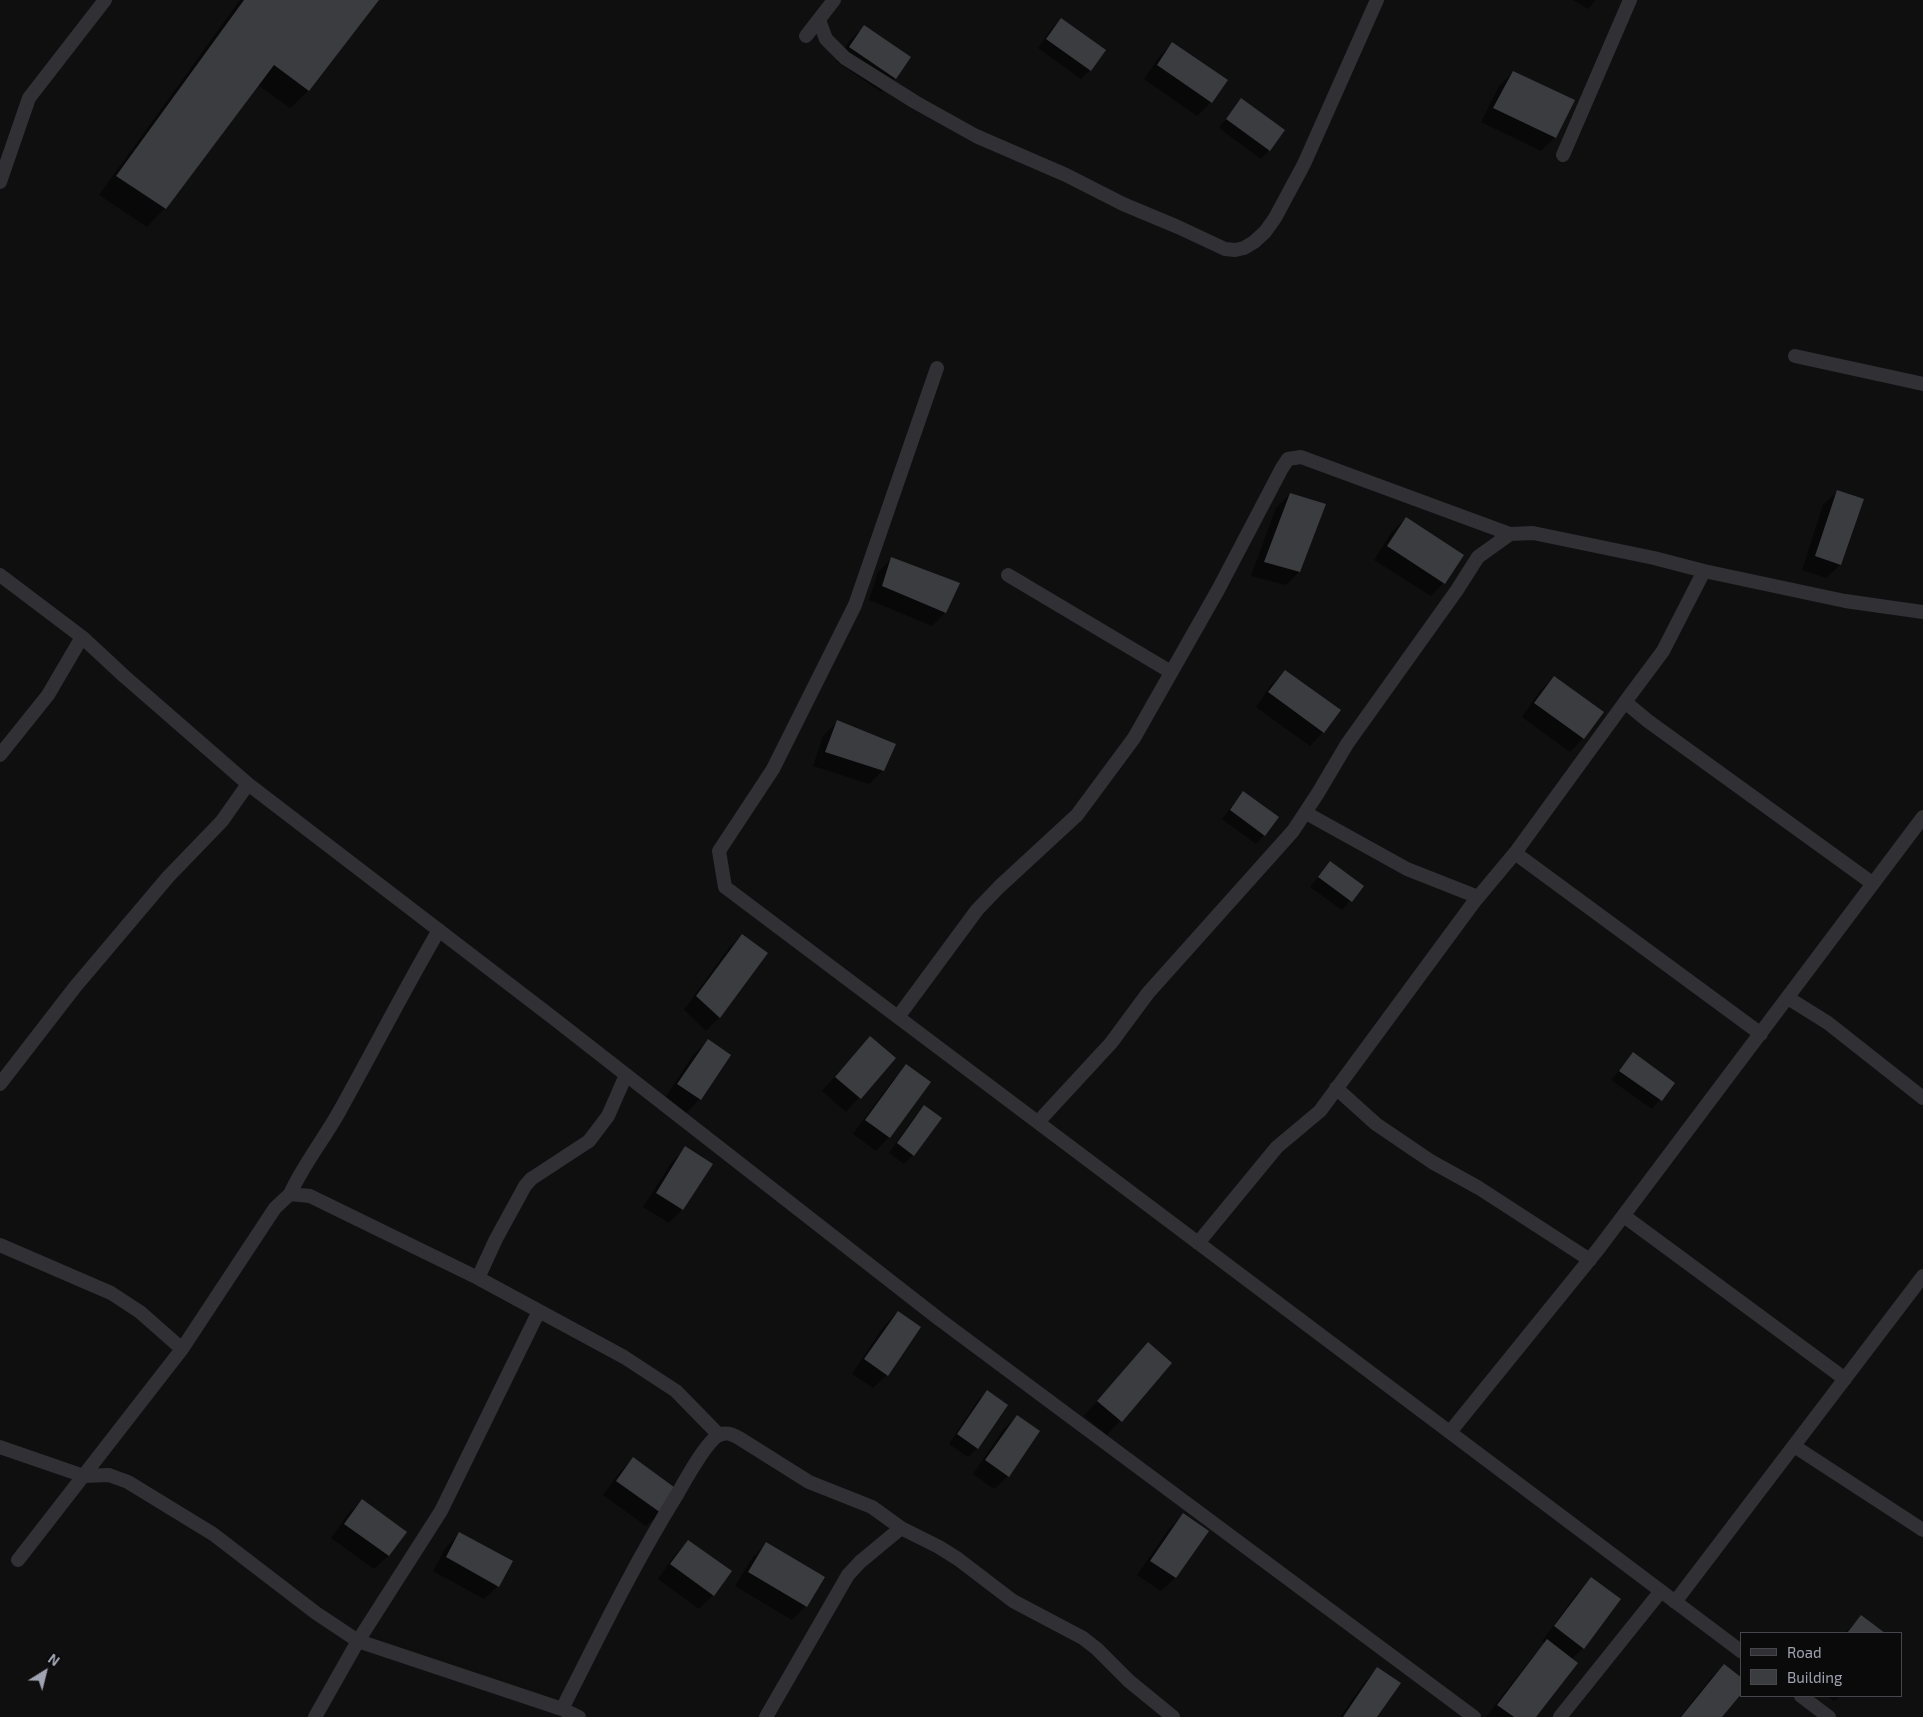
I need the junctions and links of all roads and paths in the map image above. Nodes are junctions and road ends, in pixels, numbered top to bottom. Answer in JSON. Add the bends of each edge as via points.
{"nodes":[{"id":1,"x":105,"y":0,"type":"edge"},
{"id":2,"x":834,"y":0,"type":"edge"},
{"id":3,"x":1378,"y":0,"type":"edge"},
{"id":4,"x":1630,"y":0,"type":"edge"},
{"id":5,"x":819,"y":20,"type":"junction"},
{"id":6,"x":806,"y":36,"type":"dead end"},
{"id":7,"x":1562,"y":155,"type":"dead end"},
{"id":8,"x":0,"y":182,"type":"edge"},
{"id":9,"x":1795,"y":356,"type":"dead end"},
{"id":10,"x":937,"y":368,"type":"dead end"},
{"id":11,"x":1923,"y":384,"type":"edge"},
{"id":12,"x":1510,"y":534,"type":"junction"},
{"id":13,"x":1704,"y":571,"type":"junction"},
{"id":14,"x":1008,"y":574,"type":"dead end"},
{"id":15,"x":0,"y":575,"type":"edge"},
{"id":16,"x":1923,"y":612,"type":"edge"},
{"id":17,"x":82,"y":637,"type":"junction"},
{"id":18,"x":1171,"y":672,"type":"junction"},
{"id":19,"x":1625,"y":702,"type":"junction"},
{"id":20,"x":0,"y":755,"type":"edge"},
{"id":21,"x":248,"y":784,"type":"junction"},
{"id":22,"x":1306,"y":813,"type":"junction"},
{"id":23,"x":1923,"y":817,"type":"edge"},
{"id":24,"x":1515,"y":853,"type":"junction"},
{"id":25,"x":1872,"y":883,"type":"junction"},
{"id":26,"x":1478,"y":897,"type":"junction"},
{"id":27,"x":439,"y":930,"type":"junction"},
{"id":28,"x":1788,"y":998,"type":"junction"},
{"id":29,"x":898,"y":1017,"type":"junction"},
{"id":30,"x":1761,"y":1034,"type":"junction"},
{"id":31,"x":626,"y":1075,"type":"junction"},
{"id":32,"x":0,"y":1084,"type":"edge"},
{"id":33,"x":1336,"y":1088,"type":"junction"},
{"id":34,"x":1923,"y":1098,"type":"edge"},
{"id":35,"x":1038,"y":1122,"type":"junction"},
{"id":36,"x":290,"y":1194,"type":"junction"},
{"id":37,"x":1624,"y":1216,"type":"junction"},
{"id":38,"x":1198,"y":1243,"type":"junction"},
{"id":39,"x":0,"y":1245,"type":"edge"},
{"id":40,"x":1590,"y":1260,"type":"junction"},
{"id":41,"x":1923,"y":1276,"type":"edge"},
{"id":42,"x":478,"y":1278,"type":"junction"},
{"id":43,"x":539,"y":1310,"type":"junction"},
{"id":44,"x":182,"y":1350,"type":"junction"},
{"id":45,"x":1845,"y":1379,"type":"junction"},
{"id":46,"x":1450,"y":1432,"type":"junction"},
{"id":47,"x":719,"y":1435,"type":"junction"},
{"id":48,"x":1794,"y":1446,"type":"junction"},
{"id":49,"x":0,"y":1447,"type":"edge"},
{"id":50,"x":84,"y":1476,"type":"junction"},
{"id":51,"x":901,"y":1528,"type":"junction"},
{"id":52,"x":1923,"y":1530,"type":"edge"},
{"id":53,"x":18,"y":1560,"type":"dead end"},
{"id":54,"x":1661,"y":1590,"type":"junction"},
{"id":55,"x":1675,"y":1602,"type":"junction"},
{"id":56,"x":358,"y":1641,"type":"junction"},
{"id":57,"x":1740,"y":1651,"type":"edge"},
{"id":58,"x":1801,"y":1697,"type":"edge"},
{"id":59,"x":562,"y":1709,"type":"junction"},
{"id":60,"x":315,"y":1717,"type":"edge"},
{"id":61,"x":579,"y":1717,"type":"edge"},
{"id":62,"x":766,"y":1717,"type":"edge"},
{"id":63,"x":1173,"y":1717,"type":"edge"},
{"id":64,"x":1474,"y":1717,"type":"edge"},
{"id":65,"x":1560,"y":1717,"type":"edge"},
{"id":66,"x":1829,"y":1717,"type":"edge"}],
"edges":[{"from":1,"to":8,"type":"street","via":[[29,98]]},
{"from":2,"to":5,"type":"street"},
{"from":3,"to":5,"type":"street","via":[[1304,164],[1275,218],[1254,242],[1235,250],[1225,249],[1123,204],[960,128],[845,58],[826,39]]},
{"from":4,"to":7,"type":"street"},
{"from":5,"to":6,"type":"street"},
{"from":9,"to":11,"type":"street"},
{"from":10,"to":29,"type":"street","via":[[855,605],[772,769],[720,851],[725,887]]},
{"from":12,"to":13,"type":"street","via":[[1533,533]]},
{"from":12,"to":18,"type":"street","via":[[1301,457],[1288,459]]},
{"from":12,"to":22,"type":"street","via":[[1478,557],[1458,590],[1347,744]]},
{"from":13,"to":16,"type":"street","via":[[1845,601]]},
{"from":13,"to":19,"type":"street","via":[[1663,651]]},
{"from":14,"to":18,"type":"street"},
{"from":15,"to":17,"type":"street"},
{"from":17,"to":20,"type":"street","via":[[48,695]]},
{"from":17,"to":21,"type":"street"},
{"from":18,"to":29,"type":"street","via":[[1134,738],[1077,815],[977,910]]},
{"from":19,"to":24,"type":"street"},
{"from":19,"to":25,"type":"street"},
{"from":21,"to":27,"type":"street"},
{"from":21,"to":32,"type":"street","via":[[222,821],[168,877],[74,987]]},
{"from":22,"to":26,"type":"street","via":[[1408,869]]},
{"from":22,"to":35,"type":"street","via":[[1148,994],[1111,1043]]},
{"from":23,"to":25,"type":"street"},
{"from":24,"to":26,"type":"street"},
{"from":24,"to":30,"type":"street"},
{"from":25,"to":28,"type":"street"},
{"from":26,"to":33,"type":"street"},
{"from":27,"to":31,"type":"street"},
{"from":27,"to":36,"type":"street","via":[[331,1127]]},
{"from":28,"to":30,"type":"street"},
{"from":28,"to":34,"type":"street","via":[[1828,1023]]},
{"from":29,"to":35,"type":"street"},
{"from":30,"to":37,"type":"street"},
{"from":31,"to":42,"type":"street","via":[[608,1116],[590,1141],[525,1186]]},
{"from":31,"to":64,"type":"street","via":[[939,1319]]},
{"from":33,"to":38,"type":"street","via":[[1320,1111],[1277,1147]]},
{"from":33,"to":40,"type":"street","via":[[1376,1124],[1432,1162],[1479,1188]]},
{"from":35,"to":38,"type":"street"},
{"from":36,"to":42,"type":"street","via":[[310,1196]]},
{"from":36,"to":44,"type":"street","via":[[265,1222]]},
{"from":37,"to":40,"type":"street"},
{"from":37,"to":45,"type":"street"},
{"from":38,"to":46,"type":"street"},
{"from":39,"to":44,"type":"street","via":[[111,1293],[140,1312]]},
{"from":40,"to":46,"type":"street"},
{"from":41,"to":45,"type":"street"},
{"from":42,"to":43,"type":"street"},
{"from":43,"to":47,"type":"street","via":[[624,1357],[676,1392]]},
{"from":43,"to":56,"type":"street","via":[[441,1511]]},
{"from":44,"to":50,"type":"street"},
{"from":45,"to":48,"type":"street"},
{"from":46,"to":54,"type":"street"},
{"from":47,"to":51,"type":"street","via":[[730,1434],[739,1438],[809,1482],[872,1507]]},
{"from":47,"to":59,"type":"street","via":[[688,1475],[646,1546]]},
{"from":48,"to":52,"type":"street"},
{"from":48,"to":55,"type":"street"},
{"from":49,"to":50,"type":"street"},
{"from":50,"to":53,"type":"street"},
{"from":50,"to":56,"type":"street","via":[[109,1475],[128,1482],[213,1534]]},
{"from":51,"to":62,"type":"street","via":[[848,1575]]},
{"from":51,"to":63,"type":"street","via":[[958,1559],[1013,1601],[1083,1638]]},
{"from":54,"to":55,"type":"street"},
{"from":54,"to":65,"type":"street"},
{"from":55,"to":57,"type":"street"},
{"from":56,"to":59,"type":"street"},
{"from":56,"to":60,"type":"street"},
{"from":58,"to":66,"type":"street"},
{"from":59,"to":61,"type":"street"}]}
